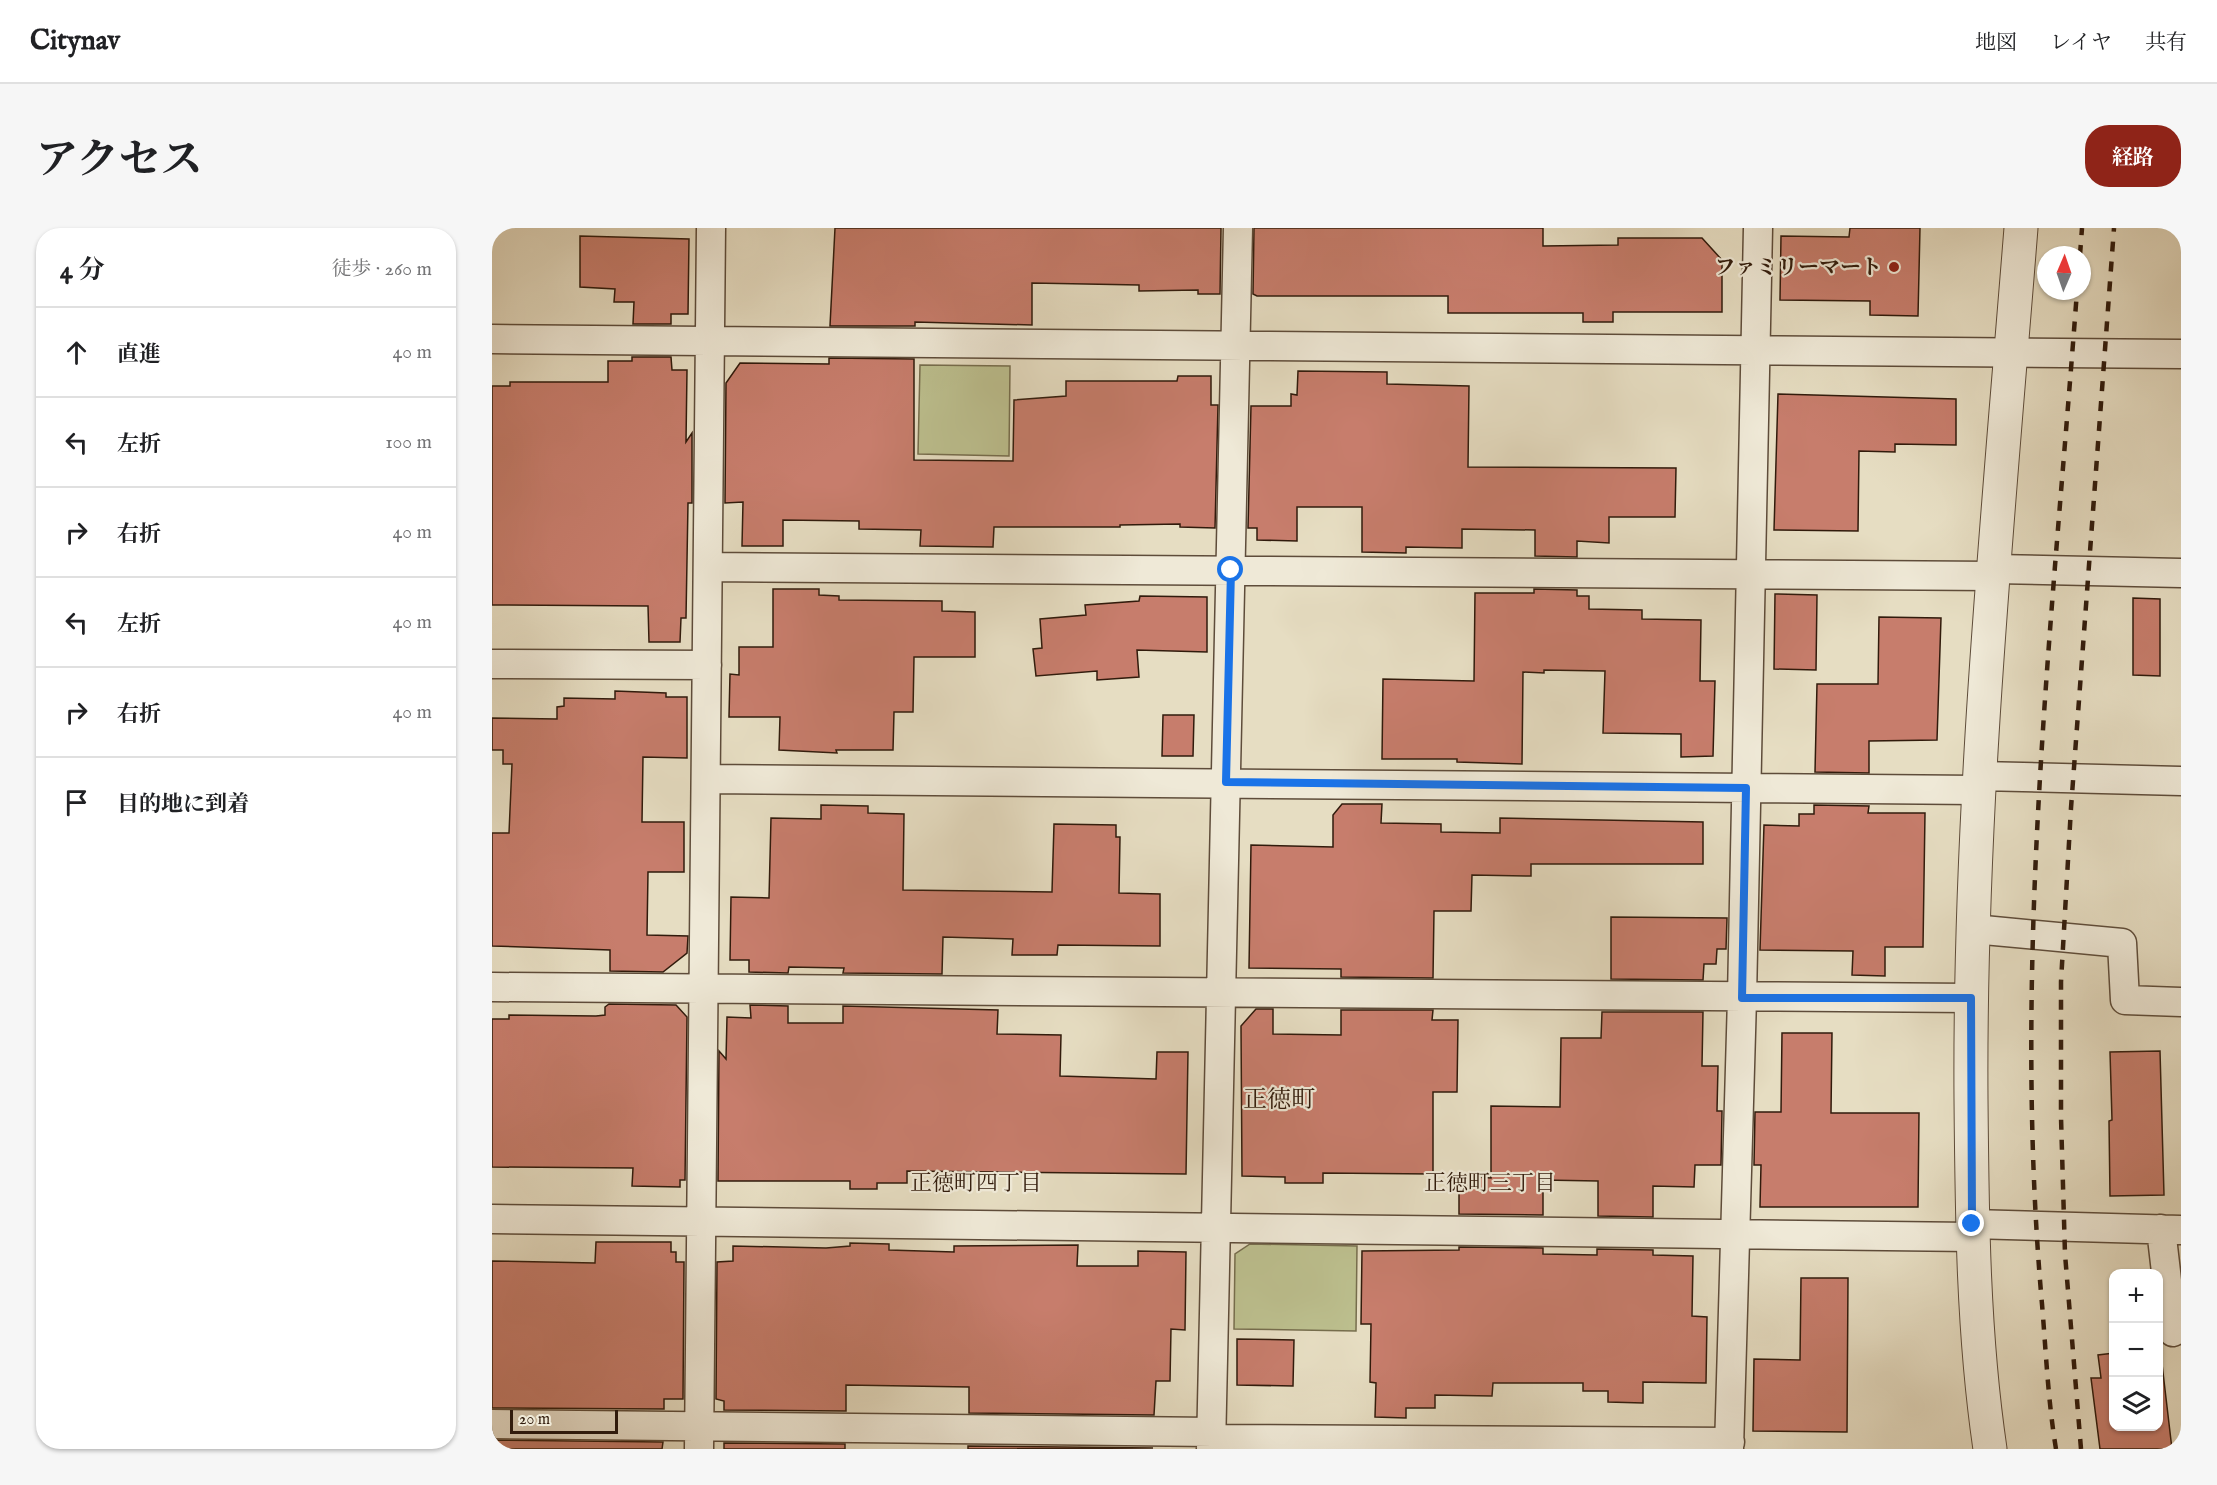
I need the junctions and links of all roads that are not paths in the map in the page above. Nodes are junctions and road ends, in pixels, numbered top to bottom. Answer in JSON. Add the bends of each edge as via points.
{"nodes":[{"id":1,"x":711,"y":228,"type":"edge"},
{"id":2,"x":1238,"y":228,"type":"edge"},
{"id":3,"x":1758,"y":228,"type":"edge"},
{"id":4,"x":2021,"y":228,"type":"edge"},
{"id":5,"x":492,"y":339,"type":"edge"},
{"id":6,"x":710,"y":341,"type":"junction"},
{"id":7,"x":1236,"y":346,"type":"junction"},
{"id":8,"x":1755,"y":352,"type":"junction"},
{"id":9,"x":2011,"y":354,"type":"junction"},
{"id":10,"x":2181,"y":354,"type":"edge"},
{"id":11,"x":708,"y":567,"type":"junction"},
{"id":12,"x":1231,"y":570,"type":"junction"},
{"id":13,"x":1994,"y":573,"type":"junction"},
{"id":14,"x":2181,"y":573,"type":"edge"},
{"id":15,"x":1751,"y":574,"type":"junction"},
{"id":16,"x":492,"y":664,"type":"edge"},
{"id":17,"x":707,"y":665,"type":"junction"},
{"id":18,"x":706,"y":778,"type":"junction"},
{"id":19,"x":2181,"y":781,"type":"edge"},
{"id":20,"x":1226,"y":782,"type":"junction"},
{"id":21,"x":1979,"y":783,"type":"junction"},
{"id":22,"x":1746,"y":788,"type":"junction"},
{"id":23,"x":1973,"y":929,"type":"junction"},
{"id":24,"x":492,"y":987,"type":"edge"},
{"id":25,"x":703,"y":989,"type":"junction"},
{"id":26,"x":1222,"y":994,"type":"junction"},
{"id":27,"x":1742,"y":998,"type":"junction"},
{"id":28,"x":1971,"y":998,"type":"junction"},
{"id":29,"x":2181,"y":1002,"type":"edge"},
{"id":30,"x":492,"y":1219,"type":"edge"},
{"id":31,"x":701,"y":1221,"type":"junction"},
{"id":32,"x":1216,"y":1228,"type":"junction"},
{"id":33,"x":2171,"y":1229,"type":"edge"},
{"id":34,"x":1972,"y":1230,"type":"junction"},
{"id":35,"x":1735,"y":1234,"type":"junction"},
{"id":36,"x":2173,"y":1332,"type":"dead end"},
{"id":37,"x":492,"y":1424,"type":"edge"},
{"id":38,"x":699,"y":1438,"type":"edge"},
{"id":39,"x":1211,"y":1440,"type":"edge"},
{"id":40,"x":1729,"y":1446,"type":"edge"},
{"id":41,"x":1990,"y":1449,"type":"edge"}],
"edges":[{"from":1,"to":6,"type":"street"},
{"from":2,"to":7,"type":"street"},
{"from":3,"to":8,"type":"street"},
{"from":4,"to":9,"type":"street"},
{"from":5,"to":6,"type":"street"},
{"from":6,"to":7,"type":"street"},
{"from":6,"to":11,"type":"street"},
{"from":7,"to":8,"type":"street"},
{"from":7,"to":12,"type":"street"},
{"from":8,"to":9,"type":"street"},
{"from":8,"to":15,"type":"street"},
{"from":9,"to":10,"type":"street"},
{"from":9,"to":13,"type":"street"},
{"from":11,"to":12,"type":"street"},
{"from":11,"to":17,"type":"street"},
{"from":12,"to":15,"type":"street"},
{"from":12,"to":20,"type":"street"},
{"from":13,"to":14,"type":"street"},
{"from":13,"to":15,"type":"street"},
{"from":13,"to":21,"type":"street"},
{"from":15,"to":22,"type":"street"},
{"from":16,"to":17,"type":"street"},
{"from":17,"to":18,"type":"street"},
{"from":18,"to":20,"type":"street"},
{"from":18,"to":25,"type":"street"},
{"from":19,"to":21,"type":"street"},
{"from":20,"to":22,"type":"street"},
{"from":20,"to":26,"type":"street"},
{"from":21,"to":22,"type":"street"},
{"from":21,"to":23,"type":"street"},
{"from":22,"to":27,"type":"street"},
{"from":23,"to":28,"type":"street"},
{"from":23,"to":29,"type":"street","via":[[2122,944],[2125,1000]]},
{"from":24,"to":25,"type":"street"},
{"from":25,"to":26,"type":"street"},
{"from":25,"to":31,"type":"street"},
{"from":26,"to":27,"type":"street"},
{"from":26,"to":32,"type":"street"},
{"from":27,"to":28,"type":"street"},
{"from":27,"to":35,"type":"street"},
{"from":28,"to":34,"type":"street"},
{"from":30,"to":31,"type":"street"},
{"from":31,"to":32,"type":"street"},
{"from":31,"to":38,"type":"street"},
{"from":32,"to":35,"type":"street"},
{"from":32,"to":39,"type":"street"},
{"from":33,"to":34,"type":"street"},
{"from":33,"to":36,"type":"street"},
{"from":34,"to":35,"type":"street"},
{"from":34,"to":41,"type":"street"},
{"from":35,"to":40,"type":"street"},
{"from":37,"to":38,"type":"street"},
{"from":38,"to":39,"type":"street"},
{"from":39,"to":40,"type":"street"}]}
